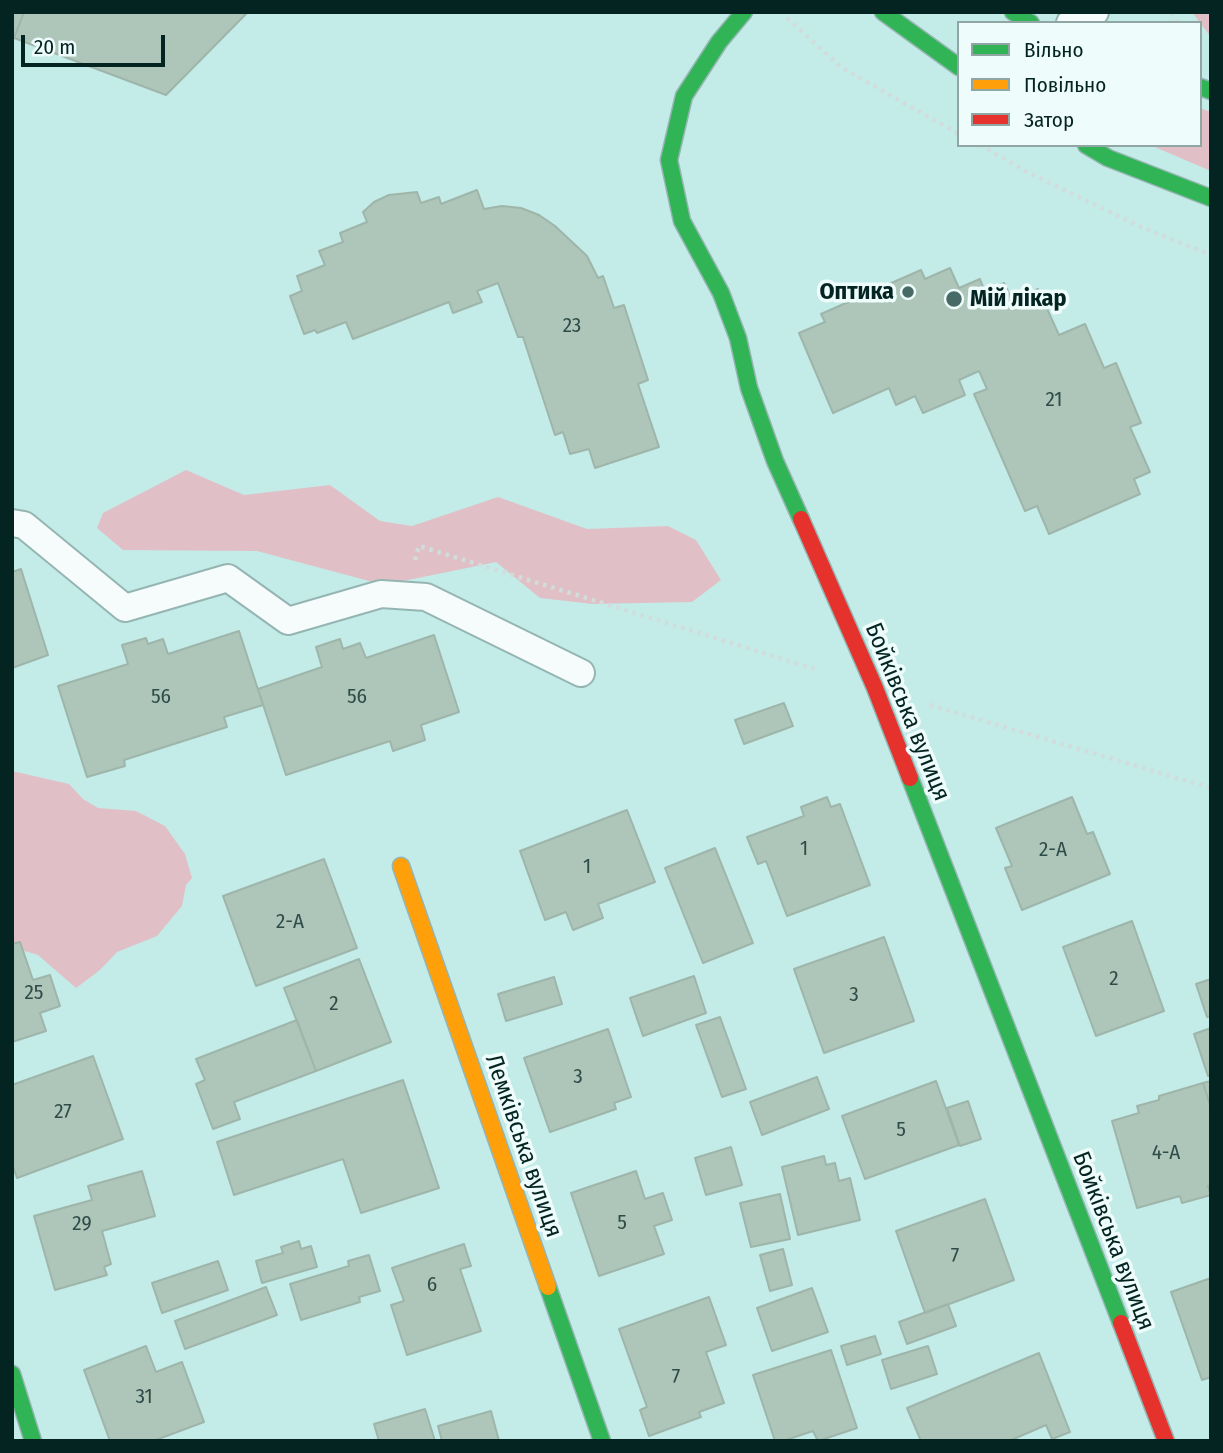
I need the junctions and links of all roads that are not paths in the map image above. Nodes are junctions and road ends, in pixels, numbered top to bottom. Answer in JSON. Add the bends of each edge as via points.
{"nodes":[{"id":1,"x":744,"y":12,"type":"edge"},
{"id":2,"x":883,"y":12,"type":"edge"},
{"id":3,"x":1094,"y":12,"type":"edge"},
{"id":4,"x":1074,"y":21,"type":"edge"},
{"id":5,"x":957,"y":66,"type":"edge"},
{"id":6,"x":1089,"y":147,"type":"edge"},
{"id":7,"x":1211,"y":198,"type":"edge"},
{"id":8,"x":12,"y":523,"type":"edge"},
{"id":9,"x":581,"y":673,"type":"dead end"},
{"id":10,"x":401,"y":866,"type":"dead end"},
{"id":11,"x":12,"y":1374,"type":"edge"},
{"id":12,"x":33,"y":1441,"type":"edge"},
{"id":13,"x":602,"y":1441,"type":"edge"},
{"id":14,"x":1166,"y":1441,"type":"edge"}],
"edges":[{"from":1,"to":14,"type":"street","name":"Бойківська вулиця","via":[[684,96],[669,160],[682,220],[725,304],[775,461],[875,688]]},
{"from":2,"to":5,"type":"street"},
{"from":3,"to":4,"type":"lane"},
{"from":6,"to":7,"type":"street"},
{"from":8,"to":9,"type":"lane","via":[[24,525],[125,607],[228,578],[288,621],[381,594],[426,597]]},
{"from":10,"to":13,"type":"street","name":"Лемківська вулиця"},
{"from":11,"to":12,"type":"street"}]}
